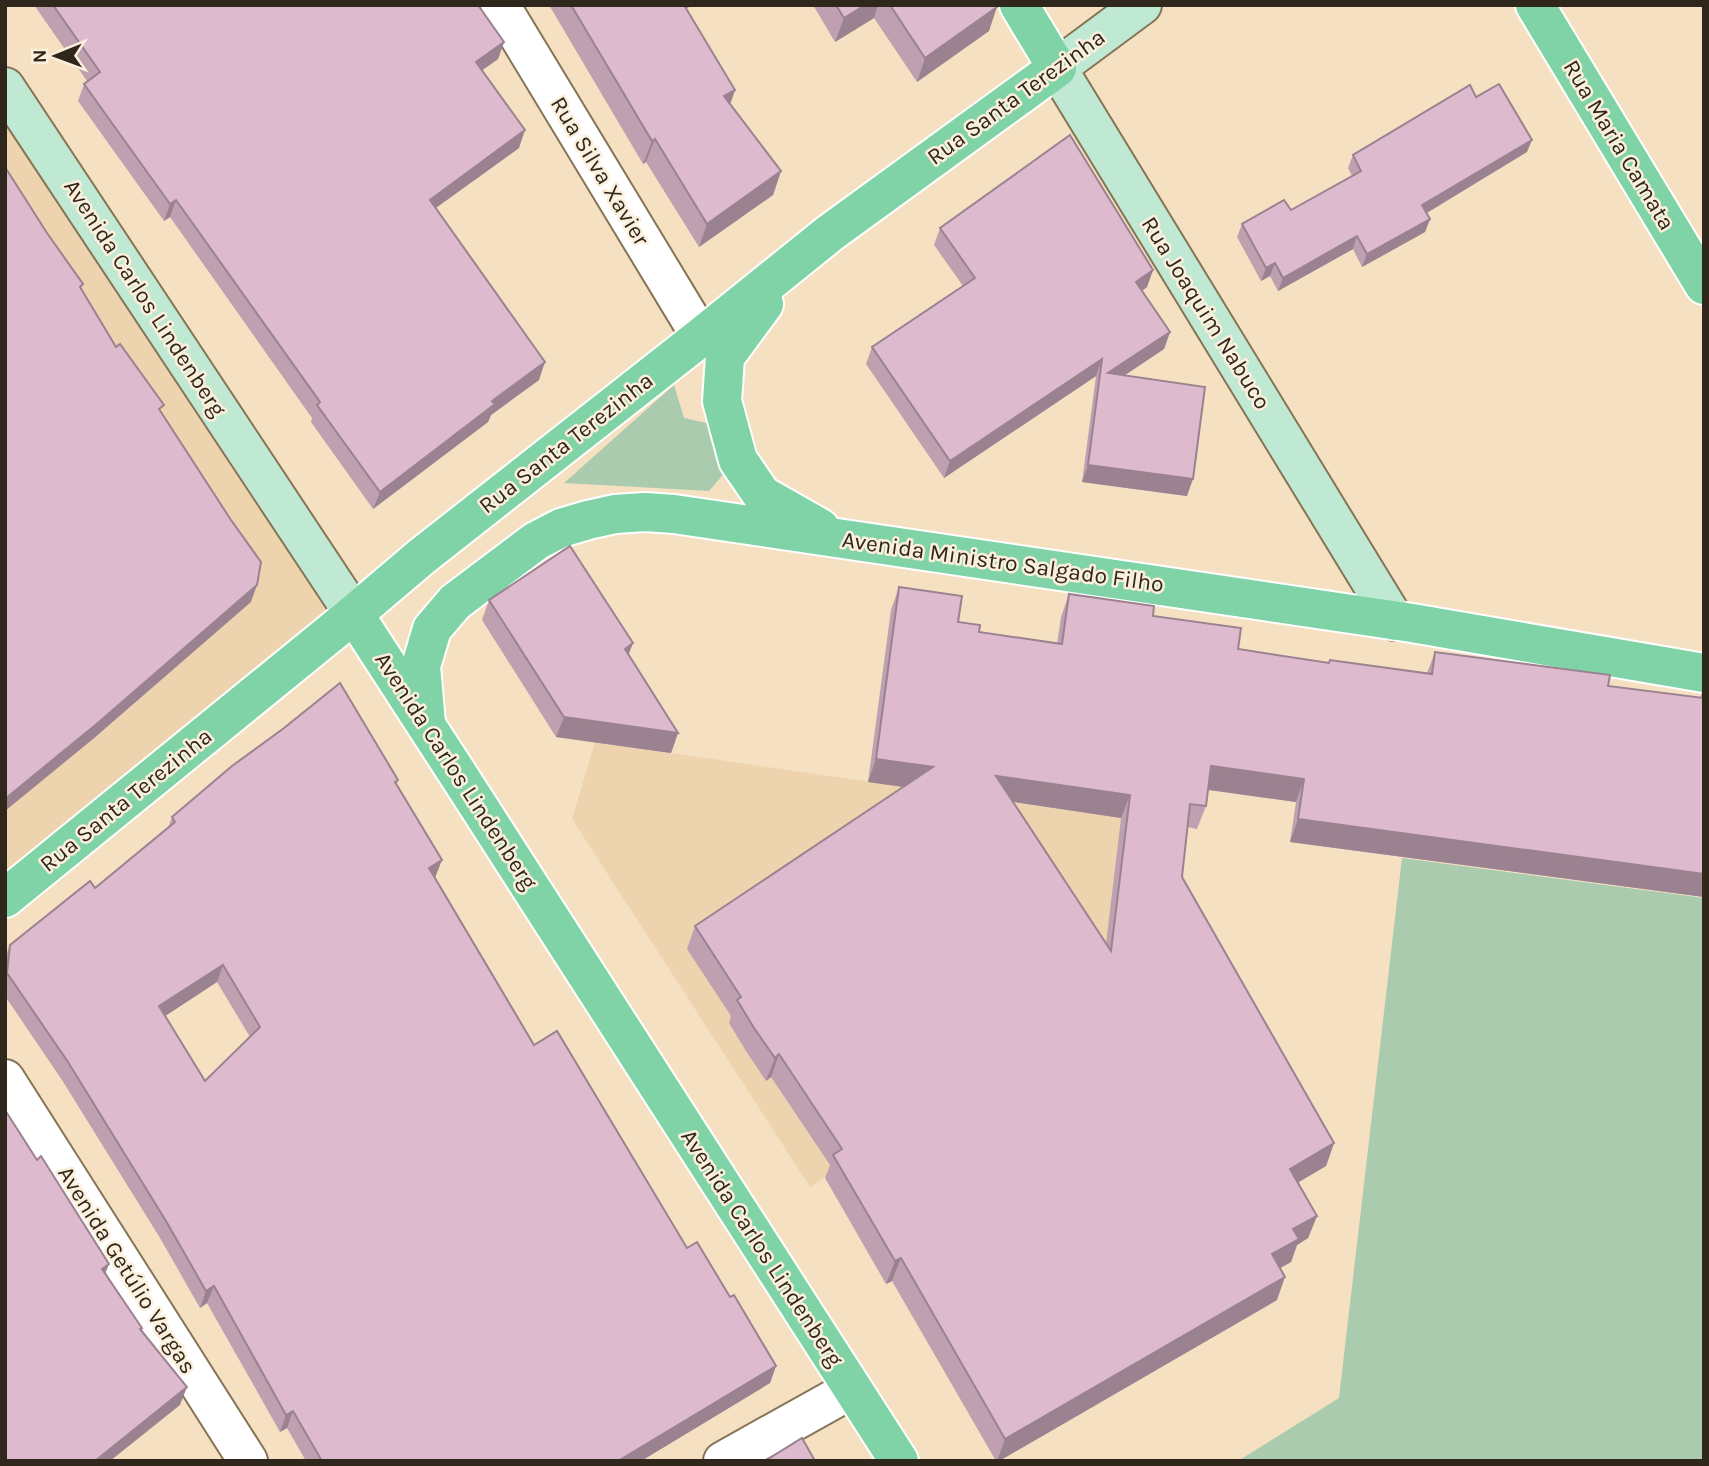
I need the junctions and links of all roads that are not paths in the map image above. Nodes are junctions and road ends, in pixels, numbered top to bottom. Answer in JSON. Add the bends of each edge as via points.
{"nodes":[{"id":1,"x":500,"y":5,"type":"edge"},
{"id":2,"x":1019,"y":5,"type":"edge"},
{"id":3,"x":1142,"y":5,"type":"edge"},
{"id":4,"x":1535,"y":5,"type":"edge"},
{"id":5,"x":1056,"y":68,"type":"junction"},
{"id":6,"x":5,"y":87,"type":"edge"},
{"id":7,"x":830,"y":233,"type":"junction"},
{"id":8,"x":1704,"y":285,"type":"edge"},
{"id":9,"x":701,"y":337,"type":"junction"},
{"id":10,"x":836,"y":537,"type":"junction"},
{"id":11,"x":354,"y":614,"type":"junction"},
{"id":12,"x":1395,"y":621,"type":"junction"},
{"id":13,"x":1704,"y":673,"type":"edge"},
{"id":14,"x":426,"y":724,"type":"junction"},
{"id":15,"x":5,"y":898,"type":"edge"},
{"id":16,"x":5,"y":1079,"type":"edge"},
{"id":17,"x":852,"y":1389,"type":"junction"},
{"id":18,"x":248,"y":1461,"type":"edge"},
{"id":19,"x":723,"y":1461,"type":"edge"},
{"id":20,"x":899,"y":1461,"type":"edge"}],
"edges":[{"from":1,"to":9,"type":"street","name":"Rua Silva Xavier"},
{"from":2,"to":5,"type":"main road","name":"Rua Joaquim Nabuco"},
{"from":3,"to":5,"type":"main road","name":"Rua Santa Terezinha"},
{"from":4,"to":8,"type":"main road","name":"Rua Maria Camata"},
{"from":5,"to":7,"type":"main road","name":"Rua Santa Terezinha"},
{"from":5,"to":12,"type":"main road","name":"Rua Joaquim Nabuco"},
{"from":6,"to":11,"type":"main road","name":"Avenida Carlos Lindenberg"},
{"from":7,"to":9,"type":"main road","name":"Rua Santa Terezinha"},
{"from":7,"to":10,"type":"main road","via":[[764,304],[726,357],[722,401],[738,460],[762,495]]},
{"from":9,"to":11,"type":"main road","name":"Rua Santa Terezinha","via":[[421,556]]},
{"from":10,"to":12,"type":"main road","name":"Avenida Ministro Salgado Filho"},
{"from":10,"to":14,"type":"main road","name":"Avenida Ministro Salgado Filho","via":[[645,512],[615,514],[561,528],[536,541],[455,602],[432,629],[421,666]]},
{"from":11,"to":14,"type":"main road","name":"Avenida Carlos Lindenberg"},
{"from":11,"to":15,"type":"main road","name":"Rua Santa Terezinha"},
{"from":12,"to":13,"type":"main road","name":"Avenida Ministro Salgado Filho"},
{"from":14,"to":17,"type":"main road","name":"Avenida Carlos Lindenberg"},
{"from":16,"to":18,"type":"street","name":"Avenida Getúlio Vargas"},
{"from":17,"to":19,"type":"street"},
{"from":17,"to":20,"type":"main road","name":"Avenida Carlos Lindenberg"}]}
